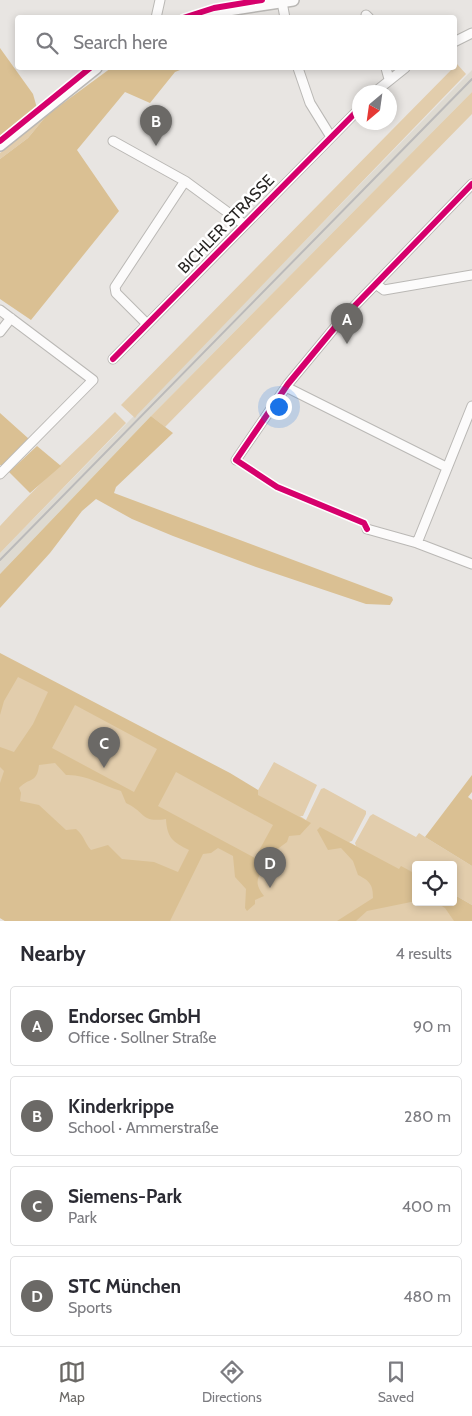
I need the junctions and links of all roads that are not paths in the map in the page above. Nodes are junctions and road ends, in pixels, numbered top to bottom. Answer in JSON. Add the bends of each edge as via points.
{"nodes":[{"id":1,"x":160,"y":0,"type":"edge"},
{"id":2,"x":288,"y":1,"type":"edge"},
{"id":3,"x":262,"y":2,"type":"edge"},
{"id":4,"x":157,"y":15,"type":"edge"},
{"id":5,"x":208,"y":15,"type":"edge"},
{"id":6,"x":286,"y":15,"type":"edge"},
{"id":7,"x":472,"y":33,"type":"edge"},
{"id":8,"x":457,"y":40,"type":"edge"},
{"id":9,"x":94,"y":70,"type":"edge"},
{"id":10,"x":299,"y":70,"type":"edge"},
{"id":11,"x":387,"y":70,"type":"edge"},
{"id":12,"x":401,"y":70,"type":"edge"},
{"id":13,"x":389,"y":79,"type":"junction"},
{"id":14,"x":383,"y":85,"type":"edge"},
{"id":15,"x":352,"y":116,"type":"edge"},
{"id":16,"x":331,"y":137,"type":"junction"},
{"id":17,"x":113,"y":140,"type":"dead end"},
{"id":18,"x":0,"y":145,"type":"edge"},
{"id":19,"x":185,"y":181,"type":"junction"},
{"id":20,"x":472,"y":184,"type":"edge"},
{"id":21,"x":245,"y":225,"type":"junction"},
{"id":22,"x":472,"y":275,"type":"edge"},
{"id":23,"x":377,"y":285,"type":"junction"},
{"id":24,"x":0,"y":310,"type":"edge"},
{"id":25,"x":11,"y":318,"type":"junction"},
{"id":26,"x":147,"y":324,"type":"junction"},
{"id":27,"x":0,"y":332,"type":"edge"},
{"id":28,"x":113,"y":359,"type":"dead end"},
{"id":29,"x":286,"y":387,"type":"junction"},
{"id":30,"x":472,"y":406,"type":"edge"},
{"id":31,"x":236,"y":460,"type":"dead end"},
{"id":32,"x":446,"y":467,"type":"junction"},
{"id":33,"x":0,"y":474,"type":"edge"},
{"id":34,"x":367,"y":529,"type":"dead end"},
{"id":35,"x":417,"y":543,"type":"junction"},
{"id":36,"x":472,"y":564,"type":"edge"}],
"edges":[{"from":1,"to":4,"type":"street"},
{"from":2,"to":3,"type":"main road"},
{"from":2,"to":6,"type":"street"},
{"from":3,"to":5,"type":"main road"},
{"from":7,"to":8,"type":"street"},
{"from":9,"to":18,"type":"main road"},
{"from":10,"to":16,"type":"street","via":[[310,103]]},
{"from":11,"to":13,"type":"street"},
{"from":12,"to":13,"type":"street"},
{"from":13,"to":14,"type":"street"},
{"from":15,"to":16,"type":"street","name":"BICHLER STRASSE"},
{"from":16,"to":21,"type":"street","name":"BICHLER STRASSE"},
{"from":17,"to":19,"type":"street"},
{"from":19,"to":21,"type":"street"},
{"from":19,"to":26,"type":"street","via":[[115,287],[116,293]]},
{"from":20,"to":23,"type":"street"},
{"from":21,"to":26,"type":"street","name":"BICHLER STRASSE"},
{"from":22,"to":23,"type":"street","via":[[384,290]]},
{"from":23,"to":29,"type":"street","via":[[341,320]]},
{"from":24,"to":25,"type":"street"},
{"from":25,"to":27,"type":"street"},
{"from":25,"to":33,"type":"street","via":[[93,380]]},
{"from":26,"to":28,"type":"street","name":"BICHLER STRASSE"},
{"from":29,"to":31,"type":"street"},
{"from":29,"to":32,"type":"street"},
{"from":30,"to":32,"type":"street"},
{"from":32,"to":35,"type":"street"},
{"from":34,"to":35,"type":"street"},
{"from":35,"to":36,"type":"street"}]}
